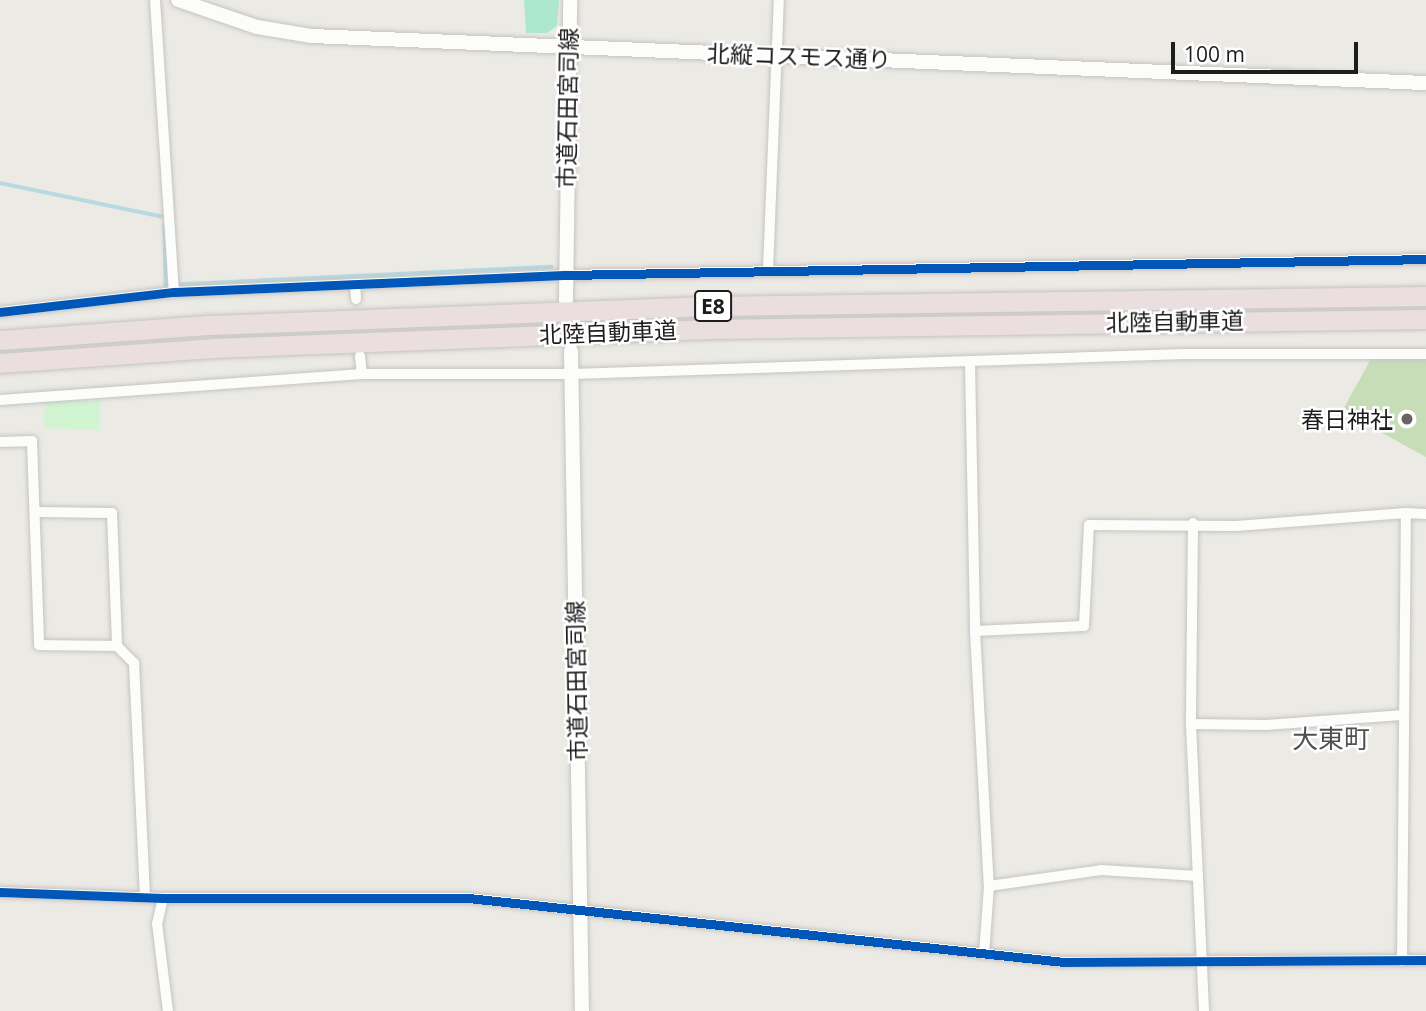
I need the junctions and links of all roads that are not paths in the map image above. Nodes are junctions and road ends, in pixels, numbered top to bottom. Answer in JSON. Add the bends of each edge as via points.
{"nodes":[{"id":1,"x":155,"y":0,"type":"edge"},
{"id":2,"x":178,"y":0,"type":"edge"},
{"id":3,"x":570,"y":0,"type":"edge"},
{"id":4,"x":779,"y":0,"type":"edge"},
{"id":5,"x":567,"y":47,"type":"junction"},
{"id":6,"x":779,"y":54,"type":"junction"},
{"id":7,"x":1426,"y":83,"type":"edge"},
{"id":8,"x":1426,"y":259,"type":"edge"},
{"id":9,"x":768,"y":270,"type":"junction"},
{"id":10,"x":565,"y":275,"type":"junction"},
{"id":11,"x":355,"y":284,"type":"junction"},
{"id":12,"x":174,"y":292,"type":"junction"},
{"id":13,"x":1426,"y":296,"type":"edge"},
{"id":14,"x":356,"y":299,"type":"dead end"},
{"id":15,"x":566,"y":300,"type":"dead end"},
{"id":16,"x":0,"y":312,"type":"edge"},
{"id":17,"x":1426,"y":319,"type":"edge"},
{"id":18,"x":0,"y":340,"type":"edge"},
{"id":19,"x":571,"y":351,"type":"dead end"},
{"id":20,"x":1426,"y":354,"type":"edge"},
{"id":21,"x":360,"y":356,"type":"dead end"},
{"id":22,"x":0,"y":363,"type":"edge"},
{"id":23,"x":970,"y":363,"type":"junction"},
{"id":24,"x":362,"y":374,"type":"junction"},
{"id":25,"x":572,"y":374,"type":"junction"},
{"id":26,"x":0,"y":400,"type":"edge"},
{"id":27,"x":0,"y":442,"type":"edge"},
{"id":28,"x":36,"y":512,"type":"junction"},
{"id":29,"x":1406,"y":513,"type":"junction"},
{"id":30,"x":1426,"y":514,"type":"edge"},
{"id":31,"x":1193,"y":523,"type":"junction"},
{"id":32,"x":975,"y":631,"type":"junction"},
{"id":33,"x":117,"y":646,"type":"junction"},
{"id":34,"x":1401,"y":715,"type":"junction"},
{"id":35,"x":1191,"y":724,"type":"junction"},
{"id":36,"x":1198,"y":876,"type":"junction"},
{"id":37,"x":989,"y":886,"type":"junction"},
{"id":38,"x":0,"y":892,"type":"edge"},
{"id":39,"x":145,"y":897,"type":"junction"},
{"id":40,"x":163,"y":898,"type":"junction"},
{"id":41,"x":580,"y":910,"type":"junction"},
{"id":42,"x":984,"y":954,"type":"junction"},
{"id":43,"x":1426,"y":960,"type":"edge"},
{"id":44,"x":1402,"y":961,"type":"junction"},
{"id":45,"x":1204,"y":965,"type":"junction"},
{"id":46,"x":167,"y":1011,"type":"edge"},
{"id":47,"x":582,"y":1011,"type":"edge"},
{"id":48,"x":1204,"y":1011,"type":"edge"}],
"edges":[{"from":1,"to":12,"type":"street"},
{"from":2,"to":5,"type":"street","name":"北縦コスモス通り","via":[[257,27],[312,36]]},
{"from":3,"to":5,"type":"street","name":"市道石田宮司線"},
{"from":4,"to":6,"type":"street"},
{"from":5,"to":6,"type":"street","name":"北縦コスモス通り"},
{"from":5,"to":10,"type":"street","name":"市道石田宮司線"},
{"from":6,"to":7,"type":"street","name":"北縦コスモス通り"},
{"from":6,"to":9,"type":"street"},
{"from":8,"to":9,"type":"street"},
{"from":9,"to":10,"type":"street"},
{"from":10,"to":11,"type":"street"},
{"from":10,"to":15,"type":"street","name":"市道石田宮司線"},
{"from":11,"to":12,"type":"street"},
{"from":11,"to":14,"type":"street"},
{"from":12,"to":16,"type":"street"},
{"from":13,"to":18,"type":"highway","name":"北陸自動車道","number":"E8","via":[[708,306],[211,325]]},
{"from":17,"to":22,"type":"highway","name":"北陸自動車道","number":"E8","via":[[696,329],[225,347]]},
{"from":19,"to":25,"type":"street","name":"市道石田宮司線"},
{"from":20,"to":23,"type":"street","via":[[1185,354]]},
{"from":21,"to":24,"type":"street"},
{"from":23,"to":25,"type":"street"},
{"from":23,"to":32,"type":"street"},
{"from":24,"to":25,"type":"street"},
{"from":24,"to":26,"type":"street"},
{"from":25,"to":41,"type":"street","name":"市道石田宮司線"},
{"from":27,"to":28,"type":"street","via":[[32,441]]},
{"from":28,"to":33,"type":"street","via":[[112,513]]},
{"from":28,"to":33,"type":"street","via":[[39,645]]},
{"from":29,"to":30,"type":"street"},
{"from":29,"to":31,"type":"street","via":[[1236,526]]},
{"from":29,"to":34,"type":"street"},
{"from":31,"to":32,"type":"street","via":[[1088,525],[1084,626]]},
{"from":31,"to":35,"type":"street"},
{"from":32,"to":37,"type":"street"},
{"from":33,"to":39,"type":"street","via":[[134,663]]},
{"from":34,"to":35,"type":"street","via":[[1266,725]]},
{"from":34,"to":44,"type":"street","via":[[1408,729]]},
{"from":35,"to":36,"type":"street"},
{"from":36,"to":37,"type":"street","via":[[1101,870]]},
{"from":36,"to":45,"type":"street"},
{"from":37,"to":42,"type":"street"},
{"from":38,"to":39,"type":"street"},
{"from":39,"to":40,"type":"street"},
{"from":40,"to":41,"type":"street","via":[[468,898]]},
{"from":40,"to":46,"type":"street","via":[[157,923]]},
{"from":41,"to":42,"type":"street"},
{"from":41,"to":47,"type":"street","name":"市道石田宮司線"},
{"from":42,"to":45,"type":"street"},
{"from":43,"to":44,"type":"street"},
{"from":44,"to":45,"type":"street"},
{"from":45,"to":48,"type":"street"}]}
